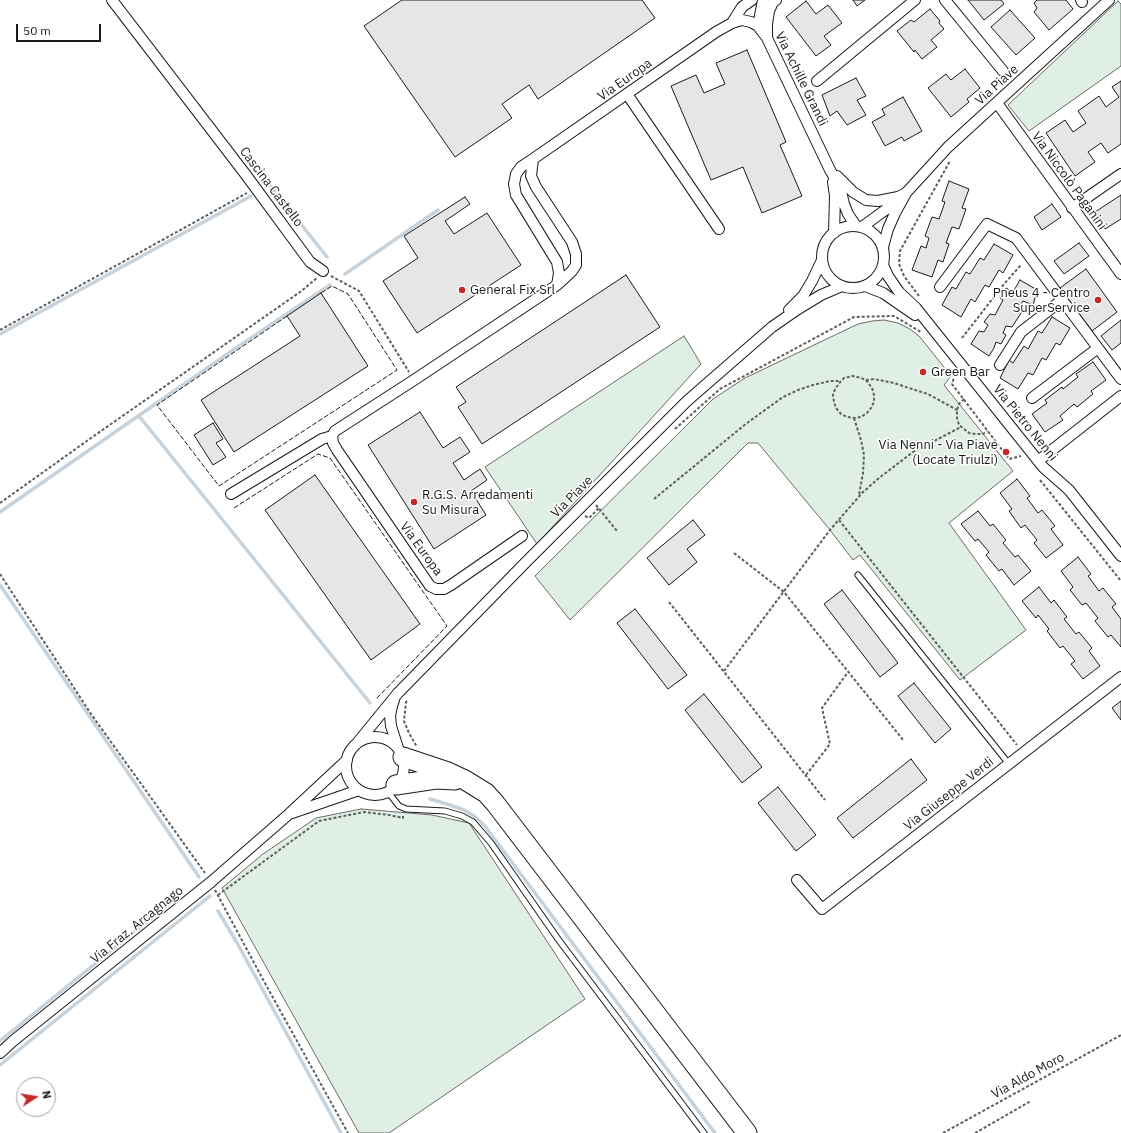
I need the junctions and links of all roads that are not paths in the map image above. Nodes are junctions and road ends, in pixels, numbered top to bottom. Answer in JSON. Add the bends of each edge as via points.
{"nodes":[{"id":1,"x":112,"y":0,"type":"edge"},
{"id":2,"x":752,"y":0,"type":"edge"},
{"id":3,"x":763,"y":0,"type":"edge"},
{"id":4,"x":776,"y":0,"type":"edge"},
{"id":5,"x":915,"y":0,"type":"edge"},
{"id":6,"x":945,"y":0,"type":"edge"},
{"id":7,"x":1110,"y":0,"type":"edge"},
{"id":8,"x":732,"y":23,"type":"junction"},
{"id":9,"x":758,"y":26,"type":"junction"},
{"id":10,"x":767,"y":38,"type":"junction"},
{"id":11,"x":1004,"y":71,"type":"dead end"},
{"id":12,"x":817,"y":81,"type":"dead end"},
{"id":13,"x":627,"y":94,"type":"junction"},
{"id":14,"x":997,"y":103,"type":"junction"},
{"id":15,"x":533,"y":159,"type":"junction"},
{"id":16,"x":830,"y":170,"type":"junction"},
{"id":17,"x":1121,"y":174,"type":"edge"},
{"id":18,"x":902,"y":195,"type":"junction"},
{"id":19,"x":1072,"y":208,"type":"junction"},
{"id":20,"x":859,"y":227,"type":"junction"},
{"id":21,"x":719,"y":229,"type":"dead end"},
{"id":22,"x":834,"y":233,"type":"junction"},
{"id":23,"x":883,"y":247,"type":"junction"},
{"id":24,"x":822,"y":260,"type":"junction"},
{"id":25,"x":883,"y":265,"type":"junction"},
{"id":26,"x":323,"y":271,"type":"road end"},
{"id":27,"x":1121,"y":274,"type":"edge"},
{"id":28,"x":557,"y":284,"type":"junction"},
{"id":29,"x":842,"y":286,"type":"junction"},
{"id":30,"x":865,"y":286,"type":"junction"},
{"id":31,"x":940,"y":287,"type":"dead end"},
{"id":32,"x":1062,"y":300,"type":"junction"},
{"id":33,"x":772,"y":328,"type":"junction"},
{"id":34,"x":942,"y":340,"type":"junction"},
{"id":35,"x":1098,"y":348,"type":"junction"},
{"id":36,"x":1000,"y":365,"type":"dead end"},
{"id":37,"x":1121,"y":379,"type":"edge"},
{"id":38,"x":1121,"y":396,"type":"edge"},
{"id":39,"x":1032,"y":398,"type":"dead end"},
{"id":40,"x":332,"y":436,"type":"junction"},
{"id":41,"x":1038,"y":461,"type":"junction"},
{"id":42,"x":231,"y":494,"type":"dead end"},
{"id":43,"x":522,"y":536,"type":"dead end"},
{"id":44,"x":1121,"y":556,"type":"edge"},
{"id":45,"x":858,"y":575,"type":"dead end"},
{"id":46,"x":1121,"y":677,"type":"edge"},
{"id":47,"x":398,"y":693,"type":"junction"},
{"id":48,"x":358,"y":742,"type":"junction"},
{"id":49,"x":406,"y":756,"type":"junction"},
{"id":50,"x":347,"y":760,"type":"junction"},
{"id":51,"x":1009,"y":764,"type":"junction"},
{"id":52,"x":464,"y":780,"type":"junction"},
{"id":53,"x":392,"y":789,"type":"junction"},
{"id":54,"x":359,"y":790,"type":"junction"},
{"id":55,"x":289,"y":814,"type":"junction"},
{"id":56,"x":797,"y":880,"type":"dead end"},
{"id":57,"x":0,"y":1053,"type":"edge"},
{"id":58,"x":704,"y":1133,"type":"edge"},
{"id":59,"x":747,"y":1133,"type":"edge"}],
"edges":[{"from":1,"to":26,"type":"street","name":"Cascina Castello","via":[[310,262]]},
{"from":2,"to":8,"type":"street","via":[[742,7]]},
{"from":3,"to":9,"type":"street"},
{"from":4,"to":10,"type":"street","via":[[769,11]]},
{"from":5,"to":12,"type":"street"},
{"from":6,"to":11,"type":"street"},
{"from":7,"to":14,"type":"street","name":"Via Piave"},
{"from":8,"to":9,"type":"street","name":"Via Achille Grandi","via":[[742,20]]},
{"from":8,"to":13,"type":"street","name":"Via Europa"},
{"from":9,"to":10,"type":"street","name":"Via Achille Grandi"},
{"from":10,"to":16,"type":"street","name":"Via Achille Grandi"},
{"from":13,"to":15,"type":"street","name":"Via Europa"},
{"from":13,"to":21,"type":"street"},
{"from":14,"to":18,"type":"street","name":"Via Piave","via":[[948,147]]},
{"from":14,"to":19,"type":"street","name":"Via Niccolò Paganini"},
{"from":15,"to":28,"type":"street","name":"Via Europa","via":[[516,174],[516,195],[557,262]]},
{"from":15,"to":28,"type":"street","via":[[531,176],[572,242],[576,254],[576,265]]},
{"from":16,"to":18,"type":"street","name":"Via Achille Grandi","via":[[853,192],[866,200],[878,201]]},
{"from":16,"to":20,"type":"street","name":"Via Achille Grandi","via":[[840,187],[848,214]]},
{"from":16,"to":22,"type":"street","name":"Via Achille Grandi","via":[[835,196]]},
{"from":17,"to":19,"type":"street"},
{"from":18,"to":20,"type":"street","via":[[888,208]]},
{"from":18,"to":23,"type":"street","name":"Via Piave"},
{"from":19,"to":27,"type":"street","name":"Via Niccolò Paganini"},
{"from":20,"to":22,"type":"street","via":[[845,227]]},
{"from":20,"to":23,"type":"street","via":[[876,236]]},
{"from":22,"to":24,"type":"street","name":"Via Piave","via":[[827,240]]},
{"from":23,"to":25,"type":"street","name":"Via Piave"},
{"from":24,"to":29,"type":"street","via":[[829,276]]},
{"from":24,"to":33,"type":"street","name":"Via Piave","via":[[802,296]]},
{"from":25,"to":30,"type":"street","via":[[879,275]]},
{"from":25,"to":34,"type":"street","name":"Via Pietro Nenni","via":[[899,292]]},
{"from":28,"to":40,"type":"street","via":[[335,431]]},
{"from":29,"to":30,"type":"street","name":"Via Piave"},
{"from":29,"to":33,"type":"street","name":"Via Piave","via":[[821,295]]},
{"from":30,"to":34,"type":"street","name":"Via Pietro Nenni","via":[[899,303]]},
{"from":31,"to":32,"type":"street","via":[[988,224],[1016,238]]},
{"from":32,"to":35,"type":"street"},
{"from":32,"to":36,"type":"street","via":[[1021,332]]},
{"from":33,"to":47,"type":"street","name":"Via Piave","via":[[686,401]]},
{"from":34,"to":41,"type":"street","name":"Via Pietro Nenni"},
{"from":35,"to":37,"type":"street"},
{"from":35,"to":39,"type":"street"},
{"from":38,"to":41,"type":"street"},
{"from":40,"to":42,"type":"street","via":[[322,439]]},
{"from":40,"to":43,"type":"street","name":"Via Europa","via":[[337,450],[430,586],[444,589]]},
{"from":41,"to":44,"type":"street","name":"Via Pietro Nenni","via":[[1069,490]]},
{"from":45,"to":51,"type":"lane"},
{"from":46,"to":51,"type":"street","name":"Via Giuseppe Verdi"},
{"from":47,"to":48,"type":"street","name":"Via Piave"},
{"from":47,"to":49,"type":"street","name":"Via Piave","via":[[392,706],[391,726]]},
{"from":48,"to":49,"type":"street","via":[[366,738],[384,738]]},
{"from":48,"to":50,"type":"street","name":"Via Piave"},
{"from":49,"to":52,"type":"highway"},
{"from":49,"to":53,"type":"street","name":"Via Piave","via":[[401,779]]},
{"from":50,"to":54,"type":"street","via":[[348,776]]},
{"from":50,"to":55,"type":"street","name":"Via Piave"},
{"from":51,"to":56,"type":"street","name":"Via Giuseppe Verdi","via":[[822,909]]},
{"from":52,"to":53,"type":"highway","via":[[436,780]]},
{"from":52,"to":59,"type":"highway","via":[[486,793],[495,803]]},
{"from":53,"to":54,"type":"street","via":[[374,795]]},
{"from":53,"to":58,"type":"lane","via":[[400,806],[406,809],[445,811],[473,822]]},
{"from":54,"to":55,"type":"street"},
{"from":55,"to":57,"type":"street","name":"Via Fraz. Arcagnago","via":[[211,882]]}]}
